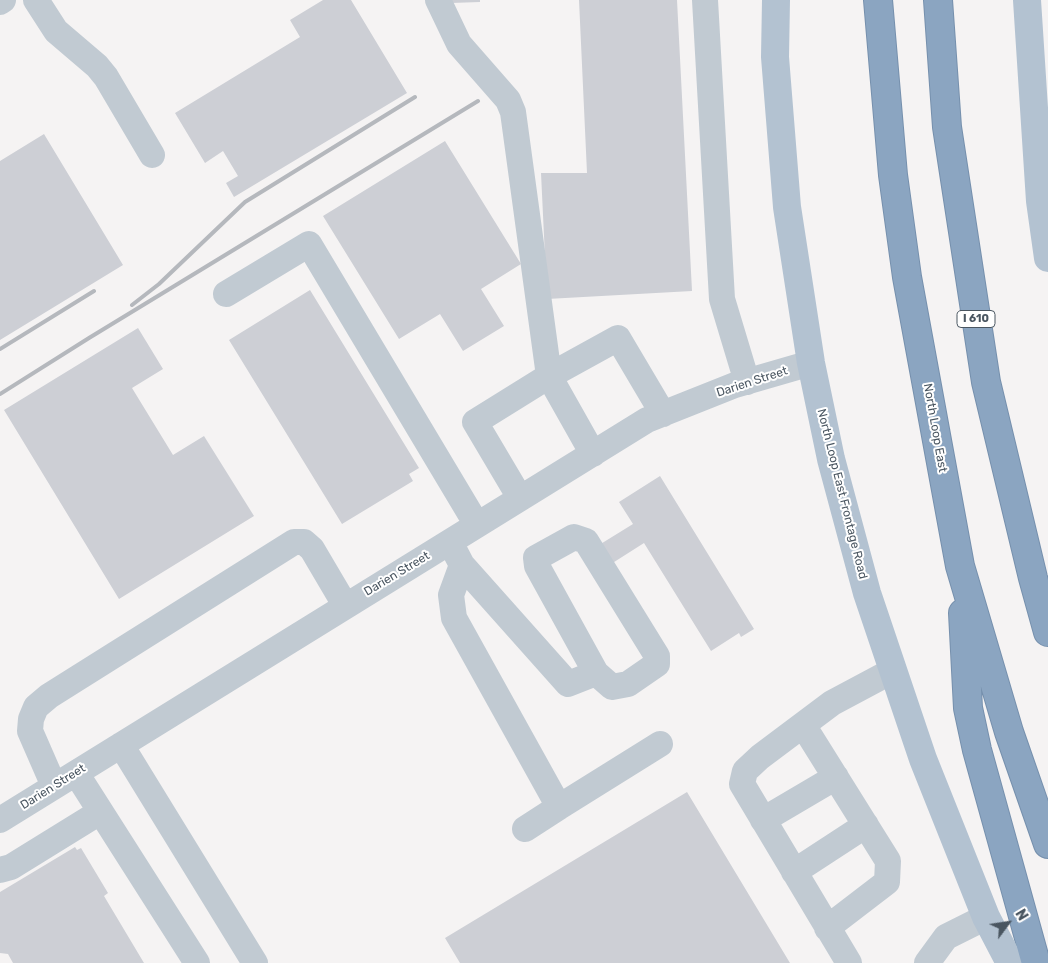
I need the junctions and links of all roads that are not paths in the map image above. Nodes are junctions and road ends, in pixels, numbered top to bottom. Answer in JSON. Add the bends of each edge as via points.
{"nodes":[{"id":1,"x":3,"y":0,"type":"edge"},
{"id":2,"x":36,"y":0,"type":"edge"},
{"id":3,"x":438,"y":0,"type":"edge"},
{"id":4,"x":704,"y":0,"type":"edge"},
{"id":5,"x":776,"y":0,"type":"edge"},
{"id":6,"x":878,"y":0,"type":"edge"},
{"id":7,"x":938,"y":0,"type":"edge"},
{"id":8,"x":1026,"y":0,"type":"edge"},
{"id":9,"x":0,"y":2,"type":"edge"},
{"id":10,"x":152,"y":155,"type":"dead end"},
{"id":11,"x":1044,"y":201,"type":"edge"},
{"id":12,"x":1048,"y":258,"type":"edge"},
{"id":13,"x":226,"y":294,"type":"dead end"},
{"id":14,"x":810,"y":362,"type":"junction"},
{"id":15,"x":549,"y":376,"type":"junction"},
{"id":16,"x":747,"y":382,"type":"junction"},
{"id":17,"x":663,"y":414,"type":"junction"},
{"id":18,"x":593,"y":454,"type":"junction"},
{"id":19,"x":520,"y":498,"type":"junction"},
{"id":20,"x":477,"y":525,"type":"junction"},
{"id":21,"x":450,"y":542,"type":"junction"},
{"id":22,"x":462,"y":565,"type":"junction"},
{"id":23,"x":960,"y":566,"type":"junction"},
{"id":24,"x":346,"y":606,"type":"junction"},
{"id":25,"x":1048,"y":632,"type":"edge"},
{"id":26,"x":892,"y":671,"type":"junction"},
{"id":27,"x":596,"y":673,"type":"junction"},
{"id":28,"x":803,"y":725,"type":"junction"},
{"id":29,"x":660,"y":744,"type":"dead end"},
{"id":30,"x":121,"y":745,"type":"junction"},
{"id":31,"x":836,"y":777,"type":"junction"},
{"id":32,"x":65,"y":779,"type":"junction"},
{"id":33,"x":559,"y":807,"type":"junction"},
{"id":34,"x":100,"y":812,"type":"junction"},
{"id":35,"x":0,"y":820,"type":"edge"},
{"id":36,"x":763,"y":820,"type":"junction"},
{"id":37,"x":866,"y":826,"type":"junction"},
{"id":38,"x":525,"y":829,"type":"dead end"},
{"id":39,"x":1048,"y":844,"type":"edge"},
{"id":40,"x":0,"y":870,"type":"edge"},
{"id":41,"x":794,"y":872,"type":"junction"},
{"id":42,"x":986,"y":917,"type":"junction"},
{"id":43,"x":827,"y":928,"type":"junction"},
{"id":44,"x":197,"y":963,"type":"edge"},
{"id":45,"x":255,"y":963,"type":"edge"},
{"id":46,"x":849,"y":963,"type":"edge"},
{"id":47,"x":927,"y":963,"type":"edge"},
{"id":48,"x":1010,"y":963,"type":"edge"},
{"id":49,"x":1036,"y":963,"type":"edge"}],
"edges":[{"from":1,"to":9,"type":"street"},
{"from":2,"to":10,"type":"street","via":[[56,31],[106,77]]},
{"from":3,"to":15,"type":"street","via":[[459,44],[508,100],[513,112]]},
{"from":4,"to":16,"type":"street","via":[[722,299]]},
{"from":5,"to":14,"type":"main road","name":"North Loop East Frontage Road","via":[[775,57],[787,207]]},
{"from":6,"to":23,"type":"highway","name":"North Loop East","via":[[893,175],[907,277]]},
{"from":7,"to":25,"type":"highway","number":"I 610","via":[[947,127],[986,382]]},
{"from":8,"to":11,"type":"main road"},
{"from":11,"to":12,"type":"main road"},
{"from":13,"to":20,"type":"street","via":[[309,244]]},
{"from":14,"to":16,"type":"street","name":"Darien Street"},
{"from":14,"to":26,"type":"main road","name":"North Loop East Frontage Road","via":[[831,459]]},
{"from":15,"to":17,"type":"street","via":[[618,338]]},
{"from":15,"to":18,"type":"street"},
{"from":15,"to":19,"type":"street","via":[[475,422]]},
{"from":16,"to":17,"type":"street","name":"Darien Street"},
{"from":17,"to":18,"type":"street","name":"Darien Street"},
{"from":18,"to":19,"type":"street","name":"Darien Street"},
{"from":19,"to":20,"type":"street","name":"Darien Street"},
{"from":20,"to":21,"type":"street","name":"Darien Street"},
{"from":21,"to":22,"type":"street"},
{"from":21,"to":24,"type":"street","name":"Darien Street"},
{"from":22,"to":27,"type":"street","via":[[568,684]]},
{"from":22,"to":33,"type":"street","via":[[452,595],[454,618]]},
{"from":23,"to":39,"type":"highway","name":"North Loop East","via":[[1009,732]]},
{"from":23,"to":49,"type":"highway","via":[[968,708]]},
{"from":24,"to":30,"type":"street","name":"Darien Street"},
{"from":24,"to":32,"type":"street","via":[[312,549],[304,542],[294,542],[36,707],[30,731]]},
{"from":26,"to":28,"type":"street","via":[[832,703]]},
{"from":26,"to":42,"type":"main road","name":"North Loop East Frontage Road","via":[[922,759]]},
{"from":27,"to":27,"type":"street","via":[[612,687],[628,684],[657,664],[657,656],[586,541],[574,537],[536,558],[537,566]]},
{"from":28,"to":31,"type":"street"},
{"from":28,"to":36,"type":"street","via":[[746,771],[742,784]]},
{"from":29,"to":33,"type":"street"},
{"from":30,"to":32,"type":"street","name":"Darien Street"},
{"from":30,"to":45,"type":"street"},
{"from":31,"to":36,"type":"street"},
{"from":31,"to":37,"type":"street"},
{"from":32,"to":34,"type":"street"},
{"from":32,"to":35,"type":"street","name":"Darien Street"},
{"from":33,"to":38,"type":"street"},
{"from":34,"to":40,"type":"street","via":[[11,867]]},
{"from":34,"to":44,"type":"street"},
{"from":36,"to":41,"type":"street"},
{"from":37,"to":41,"type":"street"},
{"from":37,"to":43,"type":"street","via":[[888,861],[887,882]]},
{"from":41,"to":43,"type":"street"},
{"from":42,"to":47,"type":"street","via":[[946,937]]},
{"from":42,"to":48,"type":"main road","name":"North Loop East Frontage Road"},
{"from":43,"to":46,"type":"street"}]}
